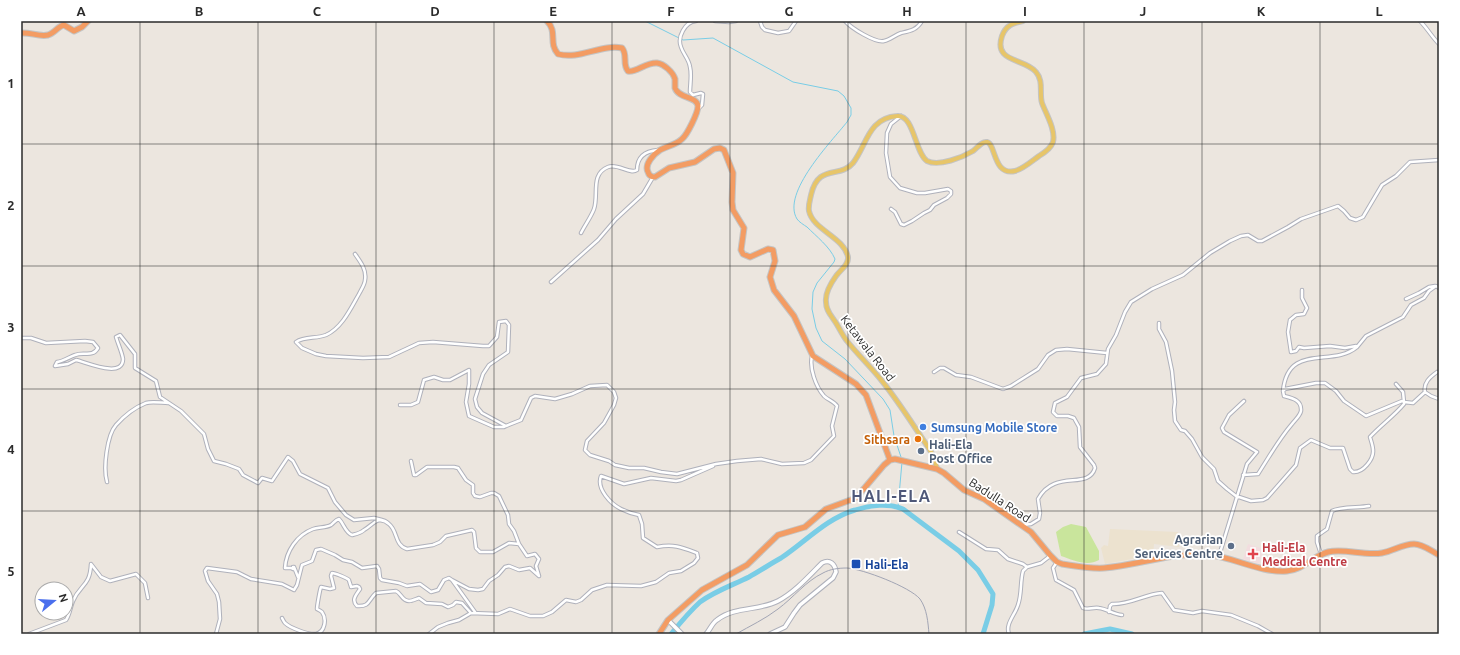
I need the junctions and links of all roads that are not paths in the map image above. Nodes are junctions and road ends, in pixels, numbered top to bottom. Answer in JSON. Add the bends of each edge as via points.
{"nodes":[{"id":1,"x":88,"y":21,"type":"edge"},
{"id":2,"x":547,"y":21,"type":"edge"},
{"id":3,"x":696,"y":21,"type":"edge"},
{"id":4,"x":715,"y":21,"type":"edge"},
{"id":5,"x":736,"y":21,"type":"edge"},
{"id":6,"x":760,"y":21,"type":"edge"},
{"id":7,"x":796,"y":21,"type":"edge"},
{"id":8,"x":845,"y":21,"type":"edge"},
{"id":9,"x":922,"y":21,"type":"edge"},
{"id":10,"x":1024,"y":21,"type":"edge"},
{"id":11,"x":1420,"y":21,"type":"edge"},
{"id":12,"x":21,"y":33,"type":"edge"},
{"id":13,"x":1439,"y":44,"type":"edge"},
{"id":14,"x":697,"y":112,"type":"junction"},
{"id":15,"x":902,"y":116,"type":"junction"},
{"id":16,"x":660,"y":150,"type":"junction"},
{"id":17,"x":1439,"y":160,"type":"edge"},
{"id":18,"x":653,"y":177,"type":"junction"},
{"id":19,"x":891,"y":208,"type":"dead end"},
{"id":20,"x":581,"y":233,"type":"dead end"},
{"id":21,"x":355,"y":254,"type":"dead end"},
{"id":22,"x":551,"y":282,"type":"dead end"},
{"id":23,"x":1436,"y":286,"type":"junction"},
{"id":24,"x":1439,"y":288,"type":"edge"},
{"id":25,"x":1302,"y":290,"type":"dead end"},
{"id":26,"x":1406,"y":299,"type":"dead end"},
{"id":27,"x":1159,"y":323,"type":"dead end"},
{"id":28,"x":21,"y":338,"type":"edge"},
{"id":29,"x":1357,"y":347,"type":"junction"},
{"id":30,"x":1107,"y":353,"type":"junction"},
{"id":31,"x":812,"y":355,"type":"junction"},
{"id":32,"x":934,"y":372,"type":"dead end"},
{"id":33,"x":1437,"y":372,"type":"dead end"},
{"id":34,"x":1396,"y":384,"type":"dead end"},
{"id":35,"x":1283,"y":391,"type":"junction"},
{"id":36,"x":1425,"y":392,"type":"junction"},
{"id":37,"x":1439,"y":398,"type":"edge"},
{"id":38,"x":1244,"y":401,"type":"dead end"},
{"id":39,"x":1404,"y":402,"type":"junction"},
{"id":40,"x":168,"y":403,"type":"junction"},
{"id":41,"x":400,"y":405,"type":"dead end"},
{"id":42,"x":506,"y":426,"type":"junction"},
{"id":43,"x":890,"y":460,"type":"junction"},
{"id":44,"x":411,"y":462,"type":"dead end"},
{"id":45,"x":716,"y":464,"type":"junction"},
{"id":46,"x":937,"y":469,"type":"junction"},
{"id":47,"x":1243,"y":474,"type":"junction"},
{"id":48,"x":107,"y":482,"type":"dead end"},
{"id":49,"x":1236,"y":496,"type":"junction"},
{"id":50,"x":1369,"y":506,"type":"dead end"},
{"id":51,"x":382,"y":520,"type":"junction"},
{"id":52,"x":1021,"y":525,"type":"junction"},
{"id":53,"x":959,"y":532,"type":"dead end"},
{"id":54,"x":519,"y":544,"type":"junction"},
{"id":55,"x":1439,"y":554,"type":"edge"},
{"id":56,"x":1322,"y":555,"type":"junction"},
{"id":57,"x":1050,"y":556,"type":"junction"},
{"id":58,"x":1218,"y":556,"type":"junction"},
{"id":59,"x":1057,"y":562,"type":"junction"},
{"id":60,"x":1027,"y":567,"type":"junction"},
{"id":61,"x":298,"y":577,"type":"junction"},
{"id":62,"x":452,"y":580,"type":"junction"},
{"id":63,"x":148,"y":598,"type":"dead end"},
{"id":64,"x":475,"y":612,"type":"junction"},
{"id":65,"x":1110,"y":612,"type":"junction"},
{"id":66,"x":471,"y":613,"type":"junction"},
{"id":67,"x":1122,"y":615,"type":"dead end"},
{"id":68,"x":282,"y":618,"type":"dead end"},
{"id":69,"x":668,"y":620,"type":"junction"},
{"id":70,"x":681,"y":633,"type":"edge"},
{"id":71,"x":29,"y":634,"type":"edge"},
{"id":72,"x":216,"y":634,"type":"edge"},
{"id":73,"x":430,"y":634,"type":"edge"},
{"id":74,"x":659,"y":634,"type":"edge"},
{"id":75,"x":706,"y":634,"type":"edge"},
{"id":76,"x":770,"y":634,"type":"edge"},
{"id":77,"x":1009,"y":634,"type":"edge"},
{"id":78,"x":1272,"y":634,"type":"edge"}],
"edges":[{"from":1,"to":12,"type":"highway","via":[[74,31],[64,25],[46,35]]},
{"from":2,"to":14,"type":"highway","via":[[552,27],[554,49],[558,54],[573,55],[614,47],[622,48],[628,71],[632,72],[656,63],[663,66],[673,74],[677,91],[696,102]]},
{"from":3,"to":14,"type":"street","via":[[686,25],[682,32],[680,47],[690,67],[690,92],[693,95],[701,93],[704,96]]},
{"from":4,"to":5,"type":"street"},
{"from":6,"to":7,"type":"street","via":[[765,30],[778,33],[788,31]]},
{"from":8,"to":9,"type":"street","via":[[879,42],[913,30]]},
{"from":10,"to":15,"type":"main road","via":[[1010,25],[1004,31],[1000,46],[1008,58],[1030,67],[1040,77],[1042,101],[1053,134],[1052,145],[1046,151],[1016,171],[1004,169],[986,142],[947,162],[931,162],[923,157],[909,124]]},
{"from":11,"to":13,"type":"street"},
{"from":14,"to":16,"type":"highway","via":[[684,138]]},
{"from":15,"to":19,"type":"street","via":[[891,124],[887,133],[886,153],[890,177],[900,188],[917,193],[948,189],[951,194],[904,225]]},
{"from":15,"to":46,"type":"main road","name":"Ketawala Road","via":[[894,116],[876,124],[850,166],[819,178],[814,183],[809,213],[813,220],[842,245],[848,258],[826,297],[827,310],[846,339],[882,381],[928,447]]},
{"from":16,"to":18,"type":"highway","via":[[648,165],[648,172]]},
{"from":16,"to":20,"type":"street","via":[[650,151],[642,156],[634,172],[614,166],[602,171],[596,179],[595,208]]},
{"from":17,"to":30,"type":"street","via":[[1410,162],[1382,185],[1363,217],[1356,220],[1350,218],[1338,206],[1301,219],[1262,241],[1248,235],[1230,240],[1183,275],[1131,302]]},
{"from":18,"to":22,"type":"street","via":[[643,194],[616,218],[598,240]]},
{"from":18,"to":31,"type":"highway","via":[[669,168],[695,162],[714,149],[724,150],[733,174],[733,210],[744,228],[740,250],[750,257],[768,249],[773,250],[775,259],[770,274],[772,286],[794,316]]},
{"from":21,"to":42,"type":"street","via":[[363,265],[365,280],[349,312],[332,332],[301,339],[296,343],[305,350],[326,356],[389,357],[420,343],[489,346],[497,337],[499,322],[506,321],[509,325],[508,352],[489,366],[483,374],[475,399],[482,413]]},
{"from":23,"to":24,"type":"street"},
{"from":23,"to":26,"type":"street"},
{"from":23,"to":29,"type":"street","via":[[1424,298],[1411,305],[1403,317],[1366,336]]},
{"from":25,"to":29,"type":"street","via":[[1302,298],[1307,308],[1304,314],[1296,315],[1290,320],[1288,332],[1291,352],[1300,347]]},
{"from":27,"to":49,"type":"street","via":[[1172,371],[1175,421],[1192,439],[1202,457],[1214,470],[1218,481]]},
{"from":28,"to":40,"type":"street","via":[[46,343],[93,342],[98,348],[96,352],[76,354],[57,362],[55,366],[76,360],[104,368],[115,368],[123,361],[116,337],[120,336],[135,354],[136,368],[156,381],[160,397]]},
{"from":29,"to":35,"type":"street","via":[[1339,356],[1313,358],[1296,363],[1284,380]]},
{"from":30,"to":32,"type":"street","via":[[1056,350],[1048,355],[1038,369],[1003,389],[971,377],[956,375],[944,368]]},
{"from":30,"to":52,"type":"street","via":[[1106,364],[1100,372],[1081,378],[1069,395],[1055,403],[1053,408],[1057,416],[1074,418],[1079,427],[1080,447],[1094,465],[1094,472],[1088,478],[1057,482],[1046,488],[1038,499],[1038,519],[1031,524]]},
{"from":31,"to":43,"type":"highway","via":[[856,384],[866,395]]},
{"from":31,"to":45,"type":"street","via":[[812,370],[818,386],[825,397],[837,406],[832,426],[834,436],[811,460],[804,463],[782,464],[761,459]]},
{"from":33,"to":36,"type":"street","via":[[1426,382]]},
{"from":34,"to":39,"type":"street","via":[[1403,392]]},
{"from":35,"to":39,"type":"street","via":[[1325,383],[1344,401],[1366,416]]},
{"from":35,"to":47,"type":"street","via":[[1284,396],[1295,398],[1301,411],[1258,474]]},
{"from":36,"to":37,"type":"street"},
{"from":36,"to":39,"type":"street","via":[[1413,403]]},
{"from":38,"to":47,"type":"street","via":[[1229,415],[1222,428],[1224,432],[1257,451]]},
{"from":39,"to":49,"type":"street","via":[[1395,415],[1370,437],[1372,458],[1360,471],[1354,472],[1350,469],[1343,448],[1330,448],[1311,440],[1300,448],[1296,465],[1267,498],[1250,501]]},
{"from":40,"to":48,"type":"street","via":[[148,402],[115,426],[106,453]]},
{"from":40,"to":51,"type":"street","via":[[181,411],[204,434],[214,461],[239,469],[243,476],[258,483],[262,478],[272,481],[288,457],[300,474],[328,488],[346,515],[354,520]]},
{"from":41,"to":42,"type":"street","via":[[418,402],[424,380],[434,377],[450,380],[469,370],[466,402],[469,416],[494,427]]},
{"from":42,"to":45,"type":"street","via":[[521,420],[531,398],[535,396],[555,399],[590,386],[607,385],[616,398],[604,423],[587,441],[585,450],[590,455],[615,465],[677,474]]},
{"from":43,"to":46,"type":"highway","name":"Badulla Road","via":[[896,459]]},
{"from":43,"to":69,"type":"highway","via":[[856,498],[826,509],[806,527],[778,535],[747,565],[702,590]]},
{"from":44,"to":54,"type":"street","via":[[414,475],[427,467],[458,468],[473,485],[475,496],[494,493],[500,496]]},
{"from":45,"to":64,"type":"street","via":[[676,481],[651,478],[624,484],[601,476],[600,479],[601,488],[609,500],[621,509],[640,515],[643,538],[657,547],[669,544],[697,553],[698,558],[694,563],[656,582],[641,586],[607,585],[592,590],[581,600],[566,600],[543,616],[530,616],[510,609],[498,614]]},
{"from":46,"to":52,"type":"highway","name":"Badulla Road","via":[[964,490],[984,499]]},
{"from":47,"to":49,"type":"street"},
{"from":49,"to":58,"type":"street"},
{"from":50,"to":56,"type":"street","via":[[1340,508],[1332,512],[1327,529],[1317,536]]},
{"from":51,"to":54,"type":"street","via":[[390,524],[396,540],[407,550],[433,545],[440,542],[444,536],[469,530],[474,532],[476,548],[480,552],[493,552],[509,543]]},
{"from":51,"to":61,"type":"street","via":[[352,535],[339,519],[331,525],[306,532],[291,548],[285,566],[289,569],[293,567]]},
{"from":52,"to":57,"type":"highway","name":"Badulla Road","via":[[1032,532]]},
{"from":53,"to":60,"type":"street","via":[[986,549],[998,550],[1008,559]]},
{"from":54,"to":62,"type":"street","via":[[527,556],[535,554],[539,557],[536,566],[539,576],[530,568],[519,570],[509,566],[489,581],[483,589],[469,589]]},
{"from":55,"to":56,"type":"highway","via":[[1422,545],[1414,544],[1383,553],[1340,551]]},
{"from":56,"to":58,"type":"highway","via":[[1305,566],[1286,571],[1274,571]]},
{"from":57,"to":59,"type":"highway","name":"Badulla Road"},
{"from":57,"to":60,"type":"street","via":[[1041,563]]},
{"from":58,"to":59,"type":"highway","via":[[1173,556],[1105,568]]},
{"from":59,"to":65,"type":"street","via":[[1053,568],[1056,580],[1074,590],[1083,608],[1101,608]]},
{"from":60,"to":77,"type":"street","via":[[1022,571],[1019,604],[1008,625]]},
{"from":61,"to":62,"type":"street","via":[[302,565],[312,561],[316,550],[321,549],[362,568],[377,566],[380,578],[387,582],[407,586],[420,584],[431,592],[438,590],[444,580]]},
{"from":61,"to":72,"type":"street","via":[[294,590],[282,584],[251,579],[238,572],[207,568],[206,576],[220,602],[220,619]]},
{"from":62,"to":64,"type":"street"},
{"from":63,"to":71,"type":"street","via":[[145,583],[136,574],[110,581],[101,577],[91,564],[86,584],[78,592],[66,620]]},
{"from":64,"to":66,"type":"street"},
{"from":65,"to":67,"type":"street"},
{"from":65,"to":78,"type":"street","via":[[1112,604],[1162,594],[1174,610],[1231,615]]},
{"from":66,"to":68,"type":"street","via":[[462,603],[456,602],[448,606],[426,603],[419,598],[407,601],[396,591],[376,593],[368,604],[356,606],[354,598],[359,587],[351,587],[348,579],[332,573],[334,588],[321,588],[319,591],[317,608],[323,613],[325,621],[321,631],[314,634],[295,630]]},
{"from":66,"to":73,"type":"street"},
{"from":69,"to":70,"type":"street"},
{"from":69,"to":74,"type":"highway"},
{"from":75,"to":76,"type":"street","via":[[717,620],[729,613],[771,604],[798,587],[822,563],[826,561],[834,564],[836,572],[833,578],[800,605],[785,627]]}]}
